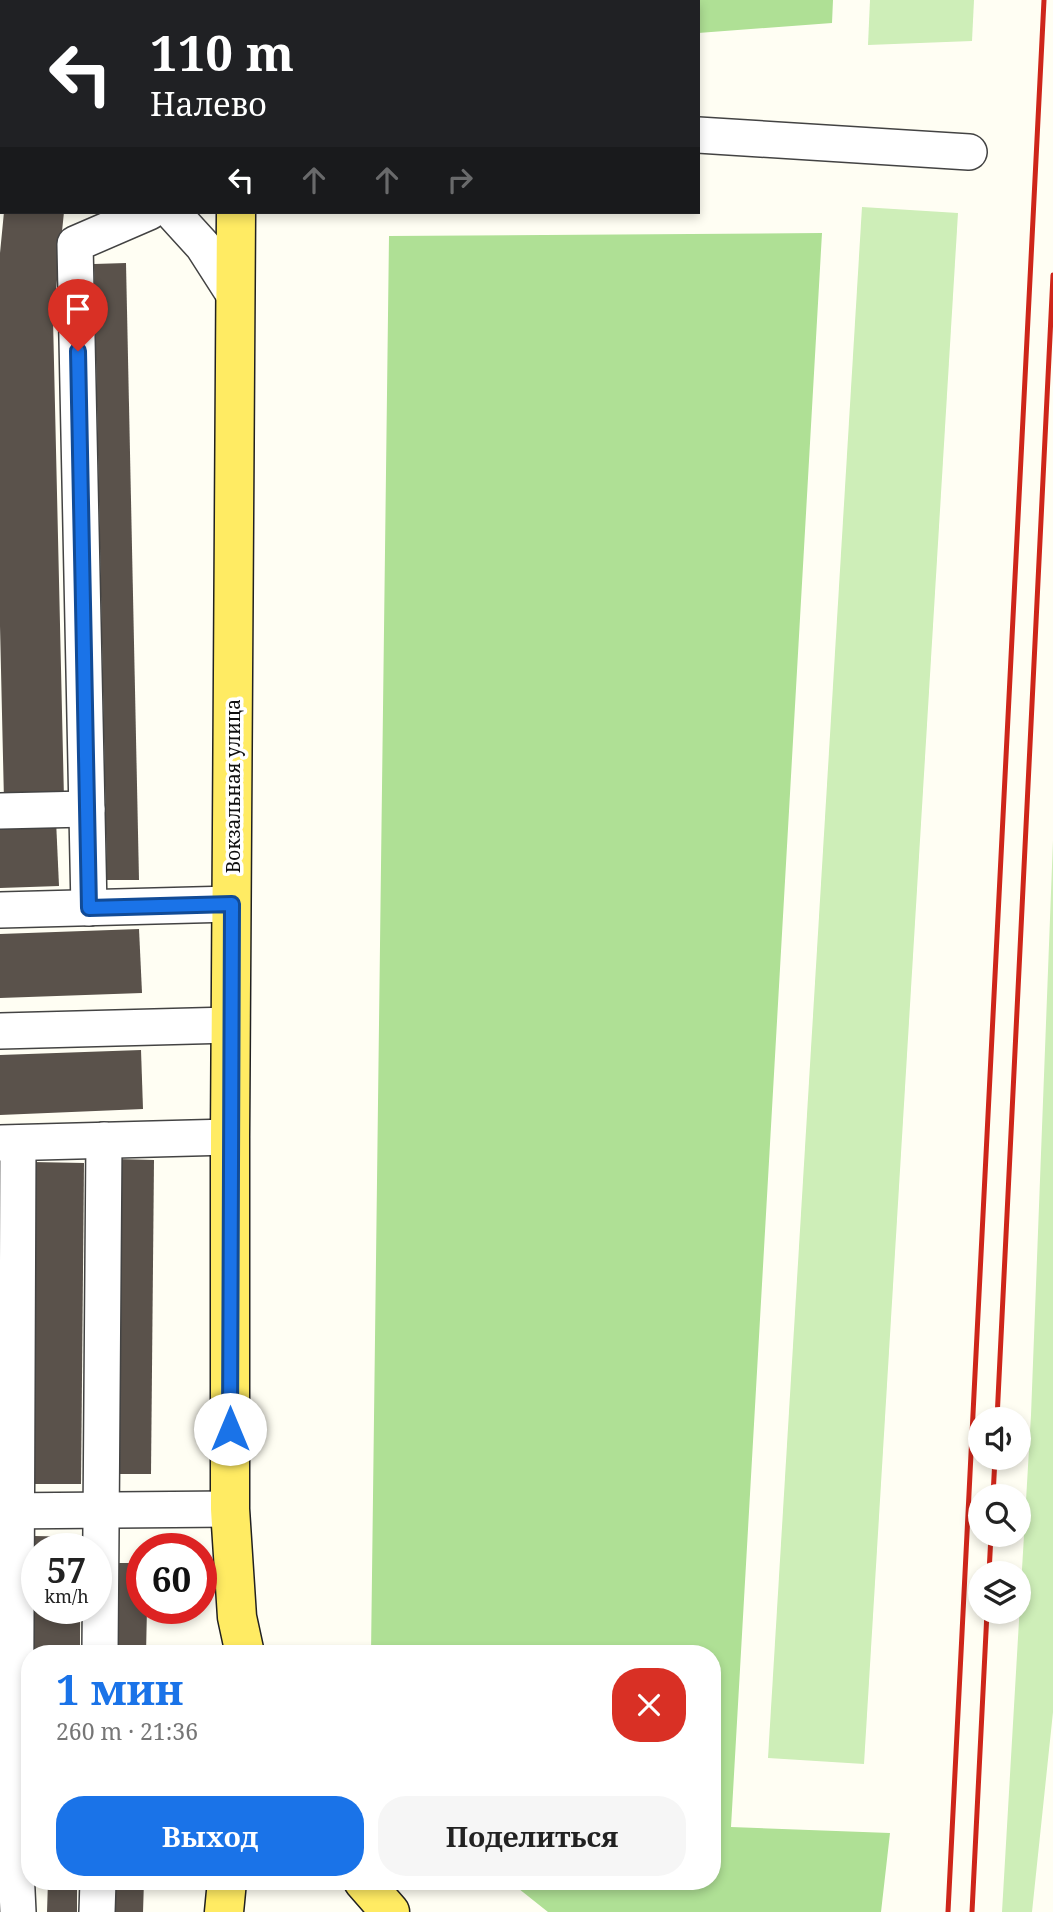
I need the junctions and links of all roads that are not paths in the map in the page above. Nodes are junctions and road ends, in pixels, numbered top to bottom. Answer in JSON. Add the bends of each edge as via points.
{"nodes":[{"id":1,"x":700,"y":135,"type":"edge"},
{"id":2,"x":969,"y":152,"type":"dead end"},
{"id":3,"x":144,"y":214,"type":"edge"},
{"id":4,"x":174,"y":214,"type":"edge"},
{"id":5,"x":236,"y":214,"type":"edge"},
{"id":6,"x":235,"y":296,"type":"junction"},
{"id":7,"x":87,"y":809,"type":"junction"},
{"id":8,"x":0,"y":811,"type":"edge"},
{"id":9,"x":232,"y":904,"type":"junction"},
{"id":10,"x":89,"y":908,"type":"junction"},
{"id":11,"x":0,"y":910,"type":"edge"},
{"id":12,"x":231,"y":1025,"type":"junction"},
{"id":13,"x":0,"y":1031,"type":"edge"},
{"id":14,"x":230,"y":1137,"type":"junction"},
{"id":15,"x":104,"y":1140,"type":"junction"},
{"id":16,"x":9,"y":1143,"type":"edge"},
{"id":17,"x":230,"y":1509,"type":"junction"},
{"id":18,"x":101,"y":1510,"type":"junction"},
{"id":19,"x":8,"y":1511,"type":"edge"},
{"id":20,"x":100,"y":1645,"type":"edge"},
{"id":21,"x":243,"y":1645,"type":"edge"},
{"id":22,"x":98,"y":1890,"type":"edge"},
{"id":23,"x":226,"y":1890,"type":"edge"},
{"id":24,"x":371,"y":1890,"type":"edge"},
{"id":25,"x":18,"y":1912,"type":"edge"},
{"id":26,"x":97,"y":1912,"type":"edge"},
{"id":27,"x":224,"y":1912,"type":"edge"},
{"id":28,"x":390,"y":1912,"type":"edge"}],
"edges":[{"from":1,"to":2,"type":"street"},
{"from":3,"to":7,"type":"street","via":[[75,244]]},
{"from":4,"to":6,"type":"street","via":[[203,246]]},
{"from":5,"to":6,"type":"main road","name":"Вокзальная улица"},
{"from":6,"to":9,"type":"main road","name":"Вокзальная улица"},
{"from":7,"to":8,"type":"street"},
{"from":7,"to":10,"type":"street"},
{"from":9,"to":10,"type":"street"},
{"from":9,"to":12,"type":"main road","name":"Вокзальная улица"},
{"from":10,"to":11,"type":"street"},
{"from":12,"to":13,"type":"street"},
{"from":12,"to":14,"type":"main road","name":"Вокзальная улица"},
{"from":14,"to":15,"type":"street"},
{"from":14,"to":17,"type":"main road","name":"Вокзальная улица"},
{"from":15,"to":16,"type":"street"},
{"from":15,"to":18,"type":"street"},
{"from":16,"to":19,"type":"street"},
{"from":17,"to":18,"type":"street"},
{"from":17,"to":21,"type":"main road","name":"Вокзальная улица"},
{"from":18,"to":19,"type":"street"},
{"from":18,"to":20,"type":"street"},
{"from":19,"to":25,"type":"street"},
{"from":22,"to":26,"type":"street"},
{"from":23,"to":27,"type":"main road"},
{"from":24,"to":28,"type":"main road"}]}
